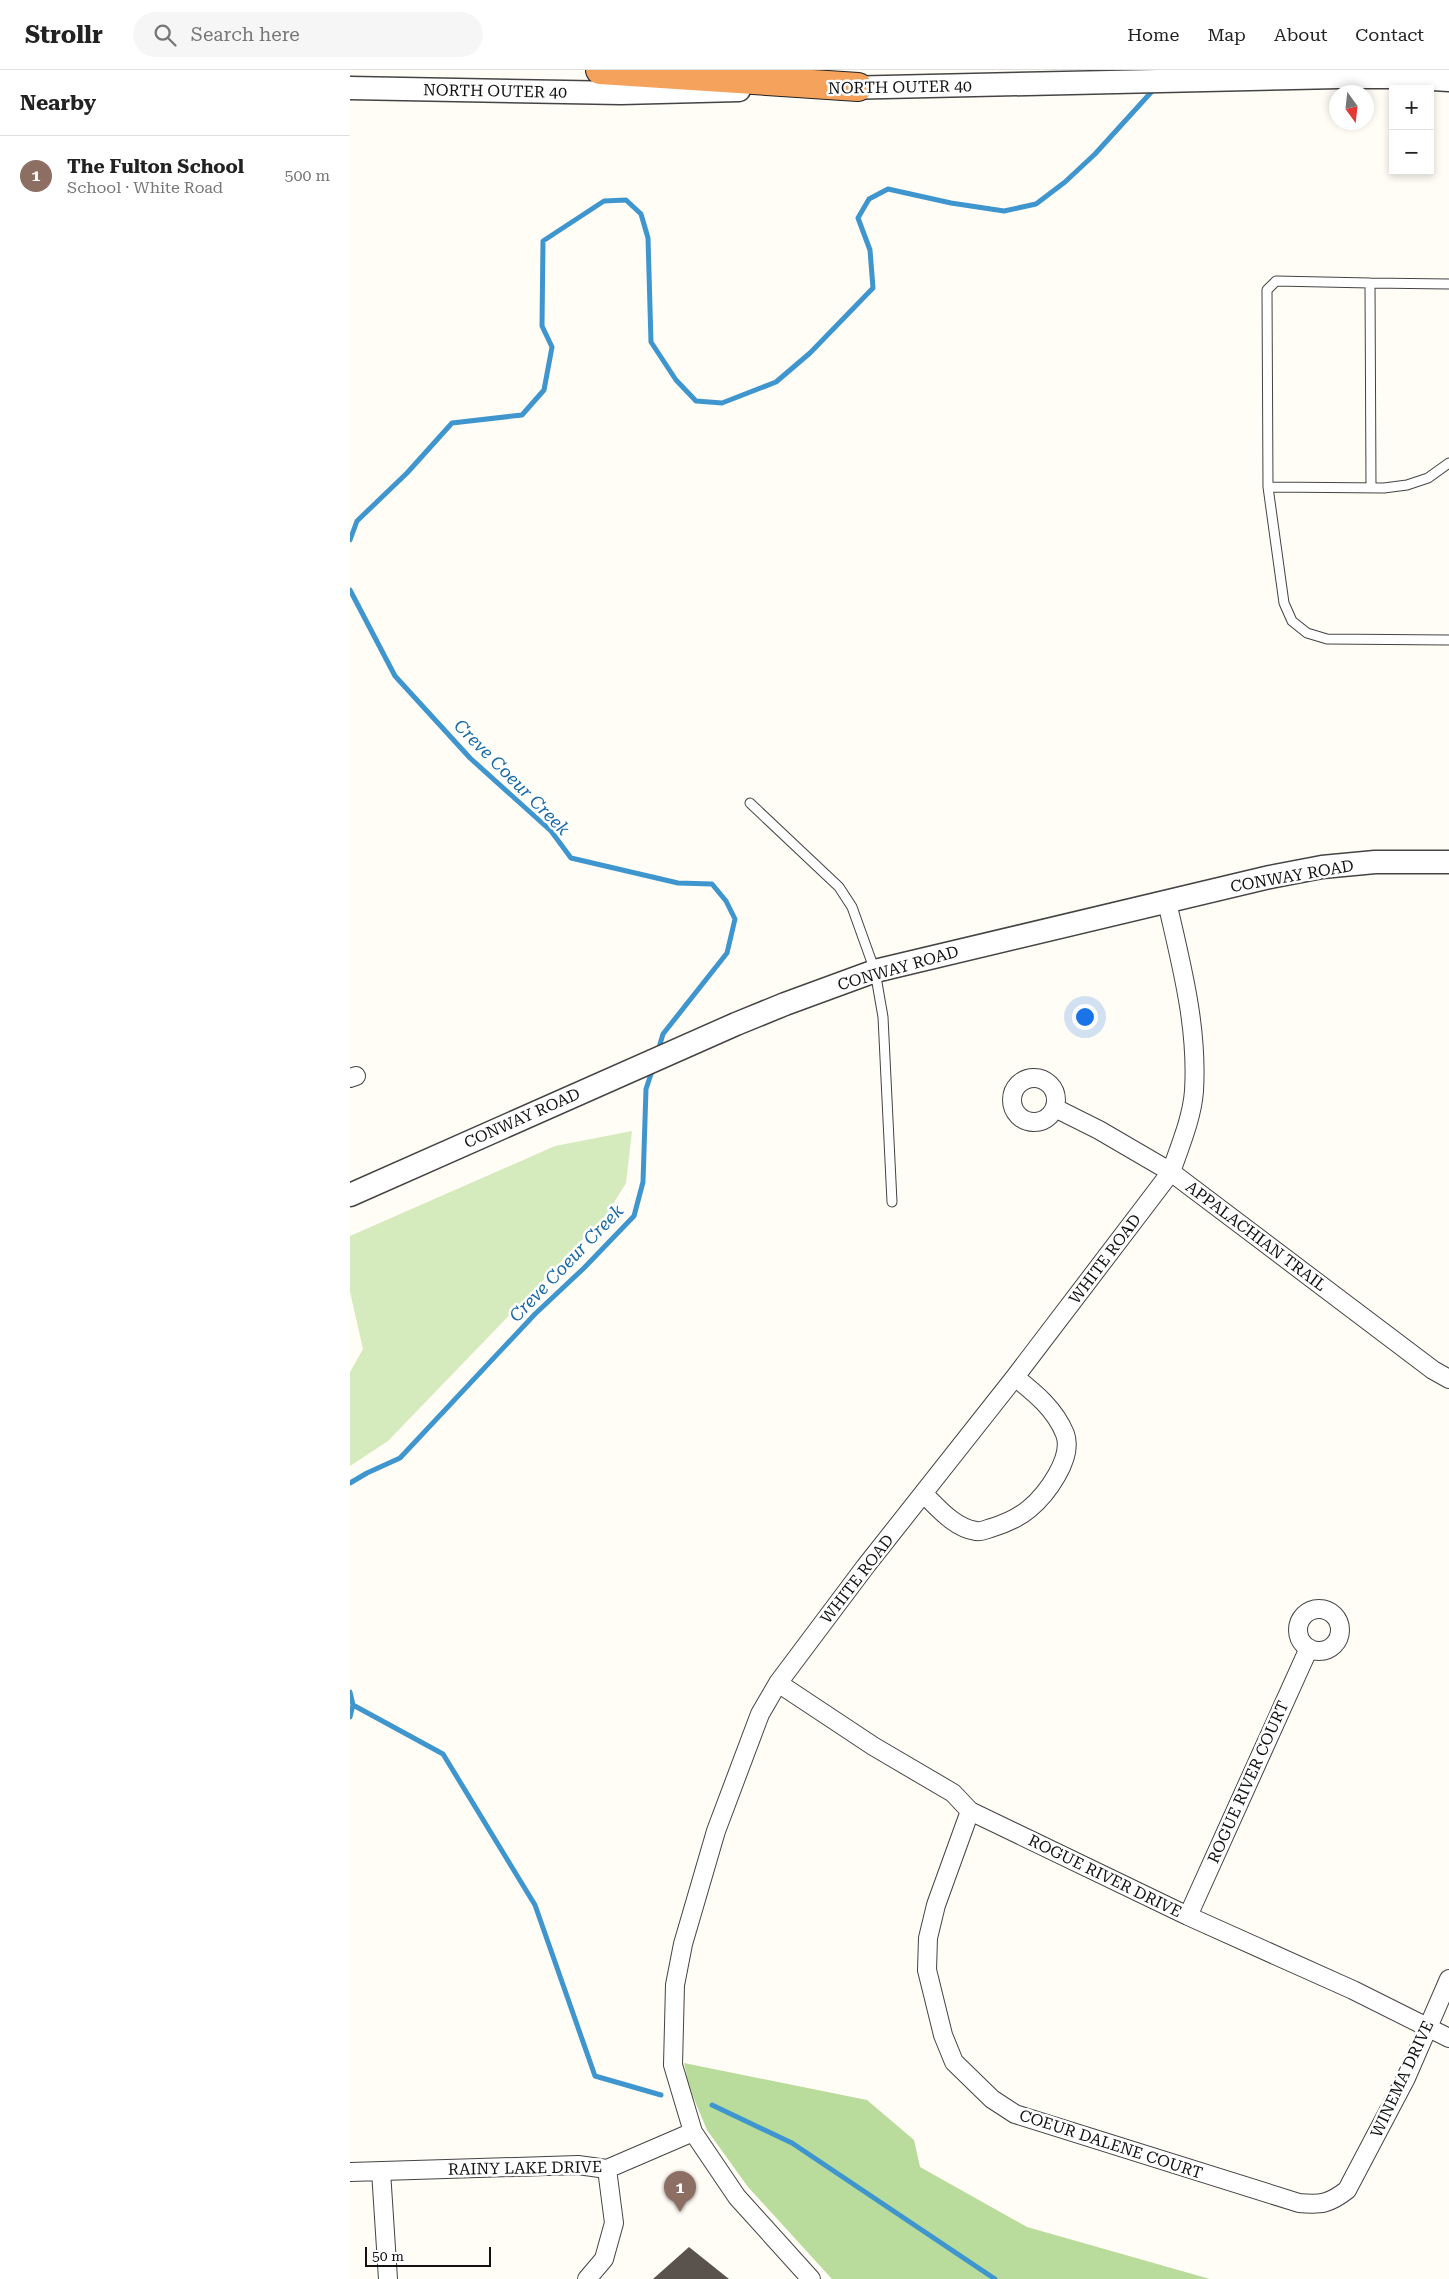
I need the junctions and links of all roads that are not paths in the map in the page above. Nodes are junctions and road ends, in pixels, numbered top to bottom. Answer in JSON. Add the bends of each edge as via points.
{"nodes":[{"id":1,"x":600,"y":70,"type":"edge"},
{"id":2,"x":1449,"y":80,"type":"edge"},
{"id":3,"x":858,"y":87,"type":"junction"},
{"id":4,"x":350,"y":88,"type":"edge"},
{"id":5,"x":1370,"y":283,"type":"junction"},
{"id":6,"x":1449,"y":284,"type":"edge"},
{"id":7,"x":1449,"y":463,"type":"edge"},
{"id":8,"x":1268,"y":487,"type":"junction"},
{"id":9,"x":1372,"y":488,"type":"junction"},
{"id":10,"x":1449,"y":640,"type":"edge"},
{"id":11,"x":750,"y":802,"type":"dead end"},
{"id":12,"x":1449,"y":862,"type":"edge"},
{"id":13,"x":1167,"y":902,"type":"junction"},
{"id":14,"x":875,"y":972,"type":"junction"},
{"id":15,"x":1055,"y":1108,"type":"dead end"},
{"id":16,"x":1171,"y":1172,"type":"junction"},
{"id":17,"x":350,"y":1195,"type":"edge"},
{"id":18,"x":892,"y":1202,"type":"dead end"},
{"id":19,"x":1015,"y":1376,"type":"junction"},
{"id":20,"x":1449,"y":1378,"type":"edge"},
{"id":21,"x":924,"y":1494,"type":"junction"},
{"id":22,"x":1308,"y":1648,"type":"dead end"},
{"id":23,"x":778,"y":1683,"type":"junction"},
{"id":24,"x":970,"y":1811,"type":"junction"},
{"id":25,"x":1188,"y":1916,"type":"junction"},
{"id":26,"x":1449,"y":1979,"type":"edge"},
{"id":27,"x":1427,"y":2027,"type":"junction"},
{"id":28,"x":1449,"y":2038,"type":"edge"},
{"id":29,"x":693,"y":2132,"type":"junction"},
{"id":30,"x":607,"y":2169,"type":"junction"},
{"id":31,"x":381,"y":2171,"type":"junction"},
{"id":32,"x":350,"y":2172,"type":"edge"},
{"id":33,"x":1334,"y":2201,"type":"joint"},
{"id":34,"x":388,"y":2279,"type":"edge"},
{"id":35,"x":587,"y":2279,"type":"edge"},
{"id":36,"x":811,"y":2279,"type":"edge"}],
"edges":[{"from":1,"to":3,"type":"highway"},
{"from":2,"to":3,"type":"street","name":"NORTH OUTER 40","via":[[1399,77]]},
{"from":3,"to":4,"type":"street","name":"NORTH OUTER 40","via":[[622,93]]},
{"from":5,"to":6,"type":"lane"},
{"from":5,"to":8,"type":"lane","via":[[1276,281],[1267,290]]},
{"from":5,"to":9,"type":"lane"},
{"from":7,"to":9,"type":"lane","via":[[1428,478],[1407,485]]},
{"from":8,"to":9,"type":"lane"},
{"from":8,"to":10,"type":"lane","via":[[1284,603],[1292,621],[1307,633],[1327,639]]},
{"from":11,"to":14,"type":"lane","via":[[839,887],[852,908]]},
{"from":12,"to":13,"type":"street","name":"CONWAY ROAD","via":[[1375,862],[1322,867]]},
{"from":13,"to":14,"type":"street","name":"CONWAY ROAD"},
{"from":13,"to":16,"type":"street","name":"WHITE ROAD","via":[[1189,998],[1194,1053],[1194,1092],[1184,1136]]},
{"from":14,"to":17,"type":"street","name":"CONWAY ROAD","via":[[736,1024]]},
{"from":14,"to":18,"type":"lane","via":[[883,1017]]},
{"from":15,"to":16,"type":"street","name":"APPALACHIAN TRAIL"},
{"from":16,"to":19,"type":"street","name":"WHITE ROAD"},
{"from":16,"to":20,"type":"street","name":"APPALACHIAN TRAIL","via":[[1433,1370]]},
{"from":19,"to":21,"type":"street","name":"WHITE ROAD"},
{"from":19,"to":21,"type":"street","via":[[1041,1397],[1066,1435],[1062,1467],[1045,1493],[1028,1510],[1005,1524],[977,1532],[952,1522]]},
{"from":21,"to":23,"type":"street","name":"WHITE ROAD"},
{"from":22,"to":25,"type":"street","name":"ROGUE RIVER COURT"},
{"from":23,"to":24,"type":"street","name":"ROGUE RIVER DRIVE","via":[[873,1746],[953,1793]]},
{"from":23,"to":29,"type":"street","name":"WHITE ROAD","via":[[760,1714],[716,1831],[675,1985],[673,2065]]},
{"from":24,"to":25,"type":"street","name":"ROGUE RIVER DRIVE"},
{"from":24,"to":33,"type":"street","name":"COEUR DALENE COURT","via":[[936,1905],[928,1938],[927,1970],[943,2035],[954,2062],[992,2099],[1015,2114],[1298,2203],[1318,2205]]},
{"from":25,"to":27,"type":"street","name":"ROGUE RIVER DRIVE"},
{"from":26,"to":27,"type":"street","name":"WINEMA DRIVE"},
{"from":27,"to":28,"type":"street","name":"ROGUE RIVER DRIVE"},
{"from":27,"to":33,"type":"street","name":"WINEMA DRIVE","via":[[1406,2078],[1352,2181]]},
{"from":29,"to":30,"type":"street","name":"RAINY LAKE DRIVE"},
{"from":29,"to":36,"type":"street","name":"WHITE ROAD","via":[[737,2197]]},
{"from":30,"to":31,"type":"street","name":"RAINY LAKE DRIVE","via":[[578,2165]]},
{"from":30,"to":35,"type":"street","via":[[614,2223],[604,2259]]},
{"from":31,"to":32,"type":"street","name":"RAINY LAKE DRIVE"},
{"from":31,"to":34,"type":"street"}]}
